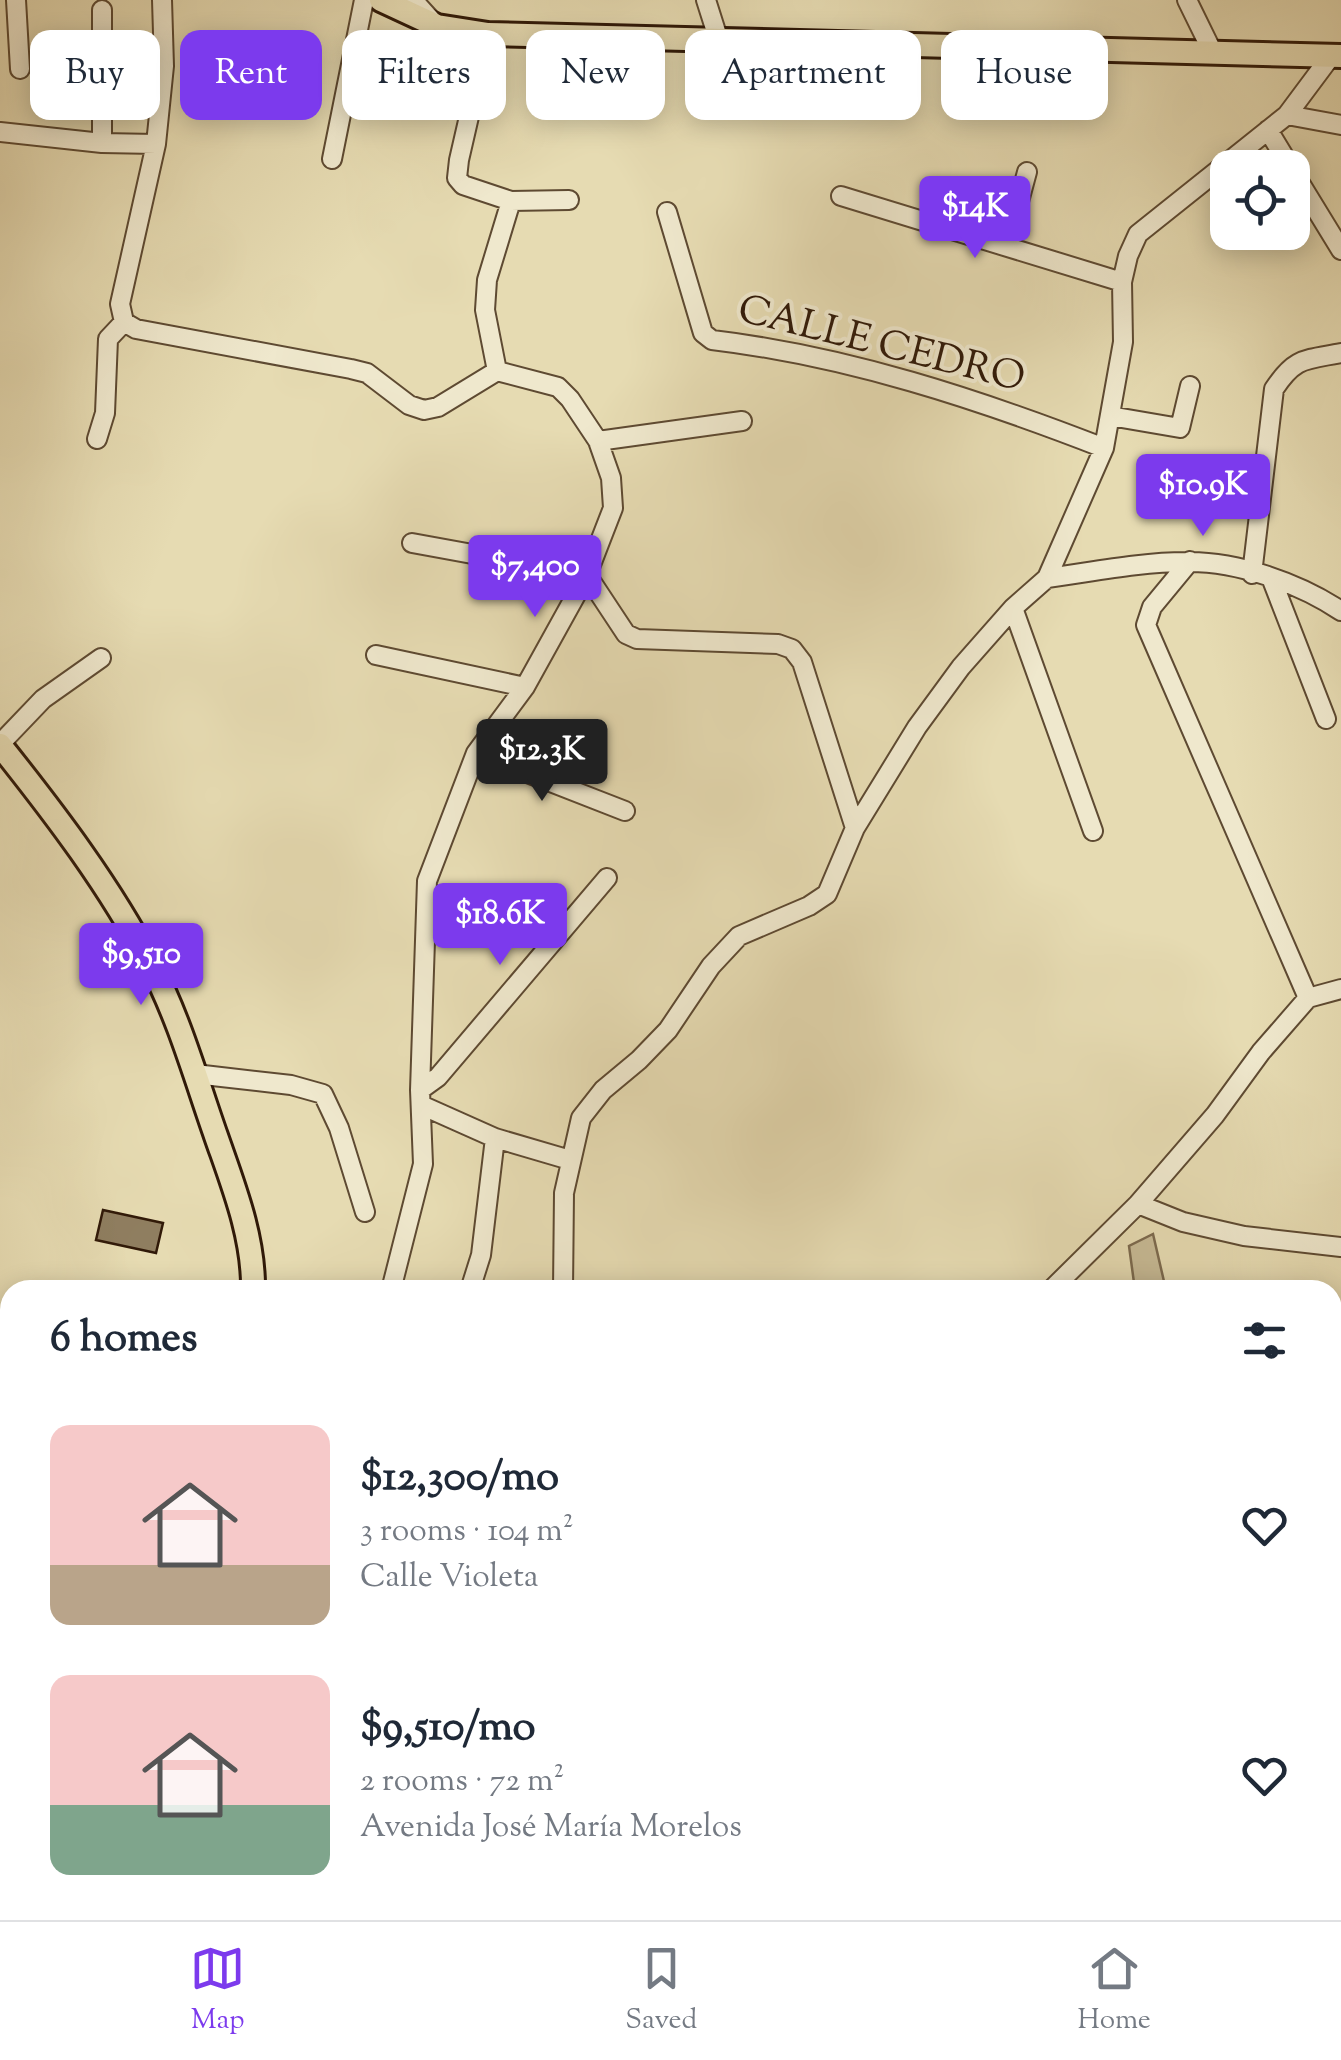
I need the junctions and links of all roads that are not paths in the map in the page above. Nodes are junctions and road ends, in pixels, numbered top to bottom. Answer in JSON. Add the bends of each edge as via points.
{"nodes":[{"id":1,"x":16,"y":0,"type":"edge"},
{"id":2,"x":162,"y":0,"type":"edge"},
{"id":3,"x":364,"y":0,"type":"edge"},
{"id":4,"x":381,"y":0,"type":"edge"},
{"id":5,"x":412,"y":0,"type":"edge"},
{"id":6,"x":706,"y":0,"type":"edge"},
{"id":7,"x":1187,"y":0,"type":"edge"},
{"id":8,"x":102,"y":10,"type":"dead end"},
{"id":9,"x":437,"y":26,"type":"junction"},
{"id":10,"x":462,"y":30,"type":"edge"},
{"id":11,"x":715,"y":30,"type":"edge"},
{"id":12,"x":506,"y":35,"type":"edge"},
{"id":13,"x":685,"y":41,"type":"edge"},
{"id":14,"x":921,"y":46,"type":"edge"},
{"id":15,"x":1212,"y":51,"type":"junction"},
{"id":16,"x":1336,"y":56,"type":"edge"},
{"id":17,"x":20,"y":69,"type":"dead end"},
{"id":18,"x":1287,"y":115,"type":"junction"},
{"id":19,"x":468,"y":120,"type":"edge"},
{"id":20,"x":1341,"y":126,"type":"edge"},
{"id":21,"x":1268,"y":130,"type":"junction"},
{"id":22,"x":0,"y":132,"type":"edge"},
{"id":23,"x":102,"y":143,"type":"junction"},
{"id":24,"x":156,"y":144,"type":"junction"},
{"id":25,"x":1280,"y":150,"type":"edge"},
{"id":26,"x":332,"y":158,"type":"dead end"},
{"id":27,"x":1027,"y":172,"type":"dead end"},
{"id":28,"x":841,"y":196,"type":"dead end"},
{"id":29,"x":1310,"y":199,"type":"edge"},
{"id":30,"x":569,"y":200,"type":"dead end"},
{"id":31,"x":511,"y":201,"type":"junction"},
{"id":32,"x":667,"y":212,"type":"dead end"},
{"id":33,"x":1007,"y":246,"type":"junction"},
{"id":34,"x":1341,"y":250,"type":"edge"},
{"id":35,"x":1122,"y":282,"type":"junction"},
{"id":36,"x":124,"y":322,"type":"junction"},
{"id":37,"x":1341,"y":353,"type":"edge"},
{"id":38,"x":498,"y":371,"type":"junction"},
{"id":39,"x":1190,"y":386,"type":"dead end"},
{"id":40,"x":1110,"y":416,"type":"junction"},
{"id":41,"x":742,"y":421,"type":"dead end"},
{"id":42,"x":97,"y":439,"type":"dead end"},
{"id":43,"x":598,"y":441,"type":"junction"},
{"id":44,"x":1104,"y":448,"type":"junction"},
{"id":45,"x":412,"y":543,"type":"dead end"},
{"id":46,"x":1190,"y":562,"type":"junction"},
{"id":47,"x":1252,"y":574,"type":"junction"},
{"id":48,"x":587,"y":576,"type":"junction"},
{"id":49,"x":1046,"y":578,"type":"junction"},
{"id":50,"x":1272,"y":580,"type":"junction"},
{"id":51,"x":1014,"y":608,"type":"junction"},
{"id":52,"x":1341,"y":611,"type":"edge"},
{"id":53,"x":376,"y":655,"type":"dead end"},
{"id":54,"x":101,"y":658,"type":"dead end"},
{"id":55,"x":526,"y":687,"type":"junction"},
{"id":56,"x":1326,"y":719,"type":"dead end"},
{"id":57,"x":0,"y":745,"type":"edge"},
{"id":58,"x":476,"y":753,"type":"junction"},
{"id":59,"x":625,"y":811,"type":"dead end"},
{"id":60,"x":856,"y":828,"type":"junction"},
{"id":61,"x":1093,"y":831,"type":"dead end"},
{"id":62,"x":607,"y":878,"type":"dead end"},
{"id":63,"x":1341,"y":989,"type":"edge"},
{"id":64,"x":1308,"y":998,"type":"junction"},
{"id":65,"x":195,"y":1074,"type":"junction"},
{"id":66,"x":421,"y":1097,"type":"junction"},
{"id":67,"x":495,"y":1138,"type":"junction"},
{"id":68,"x":570,"y":1160,"type":"junction"},
{"id":69,"x":1138,"y":1204,"type":"junction"},
{"id":70,"x":365,"y":1212,"type":"dead end"},
{"id":71,"x":1341,"y":1247,"type":"edge"},
{"id":72,"x":253,"y":1280,"type":"edge"},
{"id":73,"x":395,"y":1280,"type":"edge"},
{"id":74,"x":473,"y":1280,"type":"edge"},
{"id":75,"x":562,"y":1280,"type":"edge"},
{"id":76,"x":1061,"y":1280,"type":"edge"}],
"edges":[{"from":1,"to":17,"type":"street"},
{"from":2,"to":24,"type":"street"},
{"from":3,"to":26,"type":"street"},
{"from":4,"to":9,"type":"main road"},
{"from":5,"to":9,"type":"street"},
{"from":6,"to":11,"type":"street"},
{"from":7,"to":15,"type":"street"},
{"from":8,"to":23,"type":"street"},
{"from":9,"to":10,"type":"main road"},
{"from":12,"to":13,"type":"main road"},
{"from":14,"to":15,"type":"main road"},
{"from":15,"to":16,"type":"main road"},
{"from":16,"to":18,"type":"street"},
{"from":18,"to":20,"type":"street"},
{"from":18,"to":21,"type":"street"},
{"from":19,"to":31,"type":"street","via":[[458,178]]},
{"from":21,"to":25,"type":"street"},
{"from":21,"to":35,"type":"street","via":[[1138,234]]},
{"from":22,"to":23,"type":"street"},
{"from":23,"to":24,"type":"street"},
{"from":24,"to":36,"type":"street","via":[[120,304]]},
{"from":27,"to":33,"type":"street"},
{"from":28,"to":33,"type":"street"},
{"from":29,"to":34,"type":"street"},
{"from":30,"to":31,"type":"street"},
{"from":31,"to":38,"type":"street","via":[[487,280],[485,310]]},
{"from":32,"to":44,"type":"street","name":"CALLE CEDRO","via":[[703,333],[712,340],[860,368],[994,406]]},
{"from":33,"to":35,"type":"street"},
{"from":35,"to":40,"type":"street","via":[[1123,342]]},
{"from":36,"to":38,"type":"street","via":[[367,373],[424,410]]},
{"from":36,"to":42,"type":"street","via":[[108,339],[105,414]]},
{"from":37,"to":47,"type":"street","via":[[1288,367],[1274,389]]},
{"from":38,"to":43,"type":"street","via":[[558,388]]},
{"from":39,"to":40,"type":"street","via":[[1180,428]]},
{"from":40,"to":44,"type":"street"},
{"from":41,"to":43,"type":"street"},
{"from":43,"to":48,"type":"street","via":[[613,508]]},
{"from":44,"to":49,"type":"street"},
{"from":45,"to":48,"type":"street"},
{"from":46,"to":47,"type":"street"},
{"from":46,"to":49,"type":"street"},
{"from":46,"to":64,"type":"street","via":[[1152,607],[1146,625]]},
{"from":47,"to":50,"type":"street"},
{"from":48,"to":55,"type":"street"},
{"from":48,"to":60,"type":"street","via":[[626,634],[637,639],[792,649],[802,662]]},
{"from":49,"to":51,"type":"street"},
{"from":50,"to":52,"type":"street"},
{"from":50,"to":56,"type":"street"},
{"from":51,"to":60,"type":"street","via":[[917,728]]},
{"from":51,"to":61,"type":"street"},
{"from":53,"to":55,"type":"street"},
{"from":54,"to":57,"type":"street","via":[[42,699]]},
{"from":55,"to":58,"type":"street"},
{"from":57,"to":65,"type":"main road","via":[[63,824],[152,965]]},
{"from":58,"to":59,"type":"street"},
{"from":58,"to":66,"type":"street","via":[[427,881]]},
{"from":60,"to":68,"type":"street","via":[[828,894],[739,936],[668,1030],[581,1118]]},
{"from":62,"to":66,"type":"street"},
{"from":63,"to":64,"type":"street"},
{"from":64,"to":69,"type":"street"},
{"from":65,"to":70,"type":"street","via":[[323,1094]]},
{"from":65,"to":72,"type":"main road","via":[[236,1193]]},
{"from":66,"to":67,"type":"street"},
{"from":66,"to":73,"type":"street","via":[[421,1180]]},
{"from":67,"to":68,"type":"street"},
{"from":67,"to":74,"type":"street"},
{"from":68,"to":75,"type":"street"},
{"from":69,"to":71,"type":"street","via":[[1244,1236]]},
{"from":69,"to":76,"type":"street"}]}
